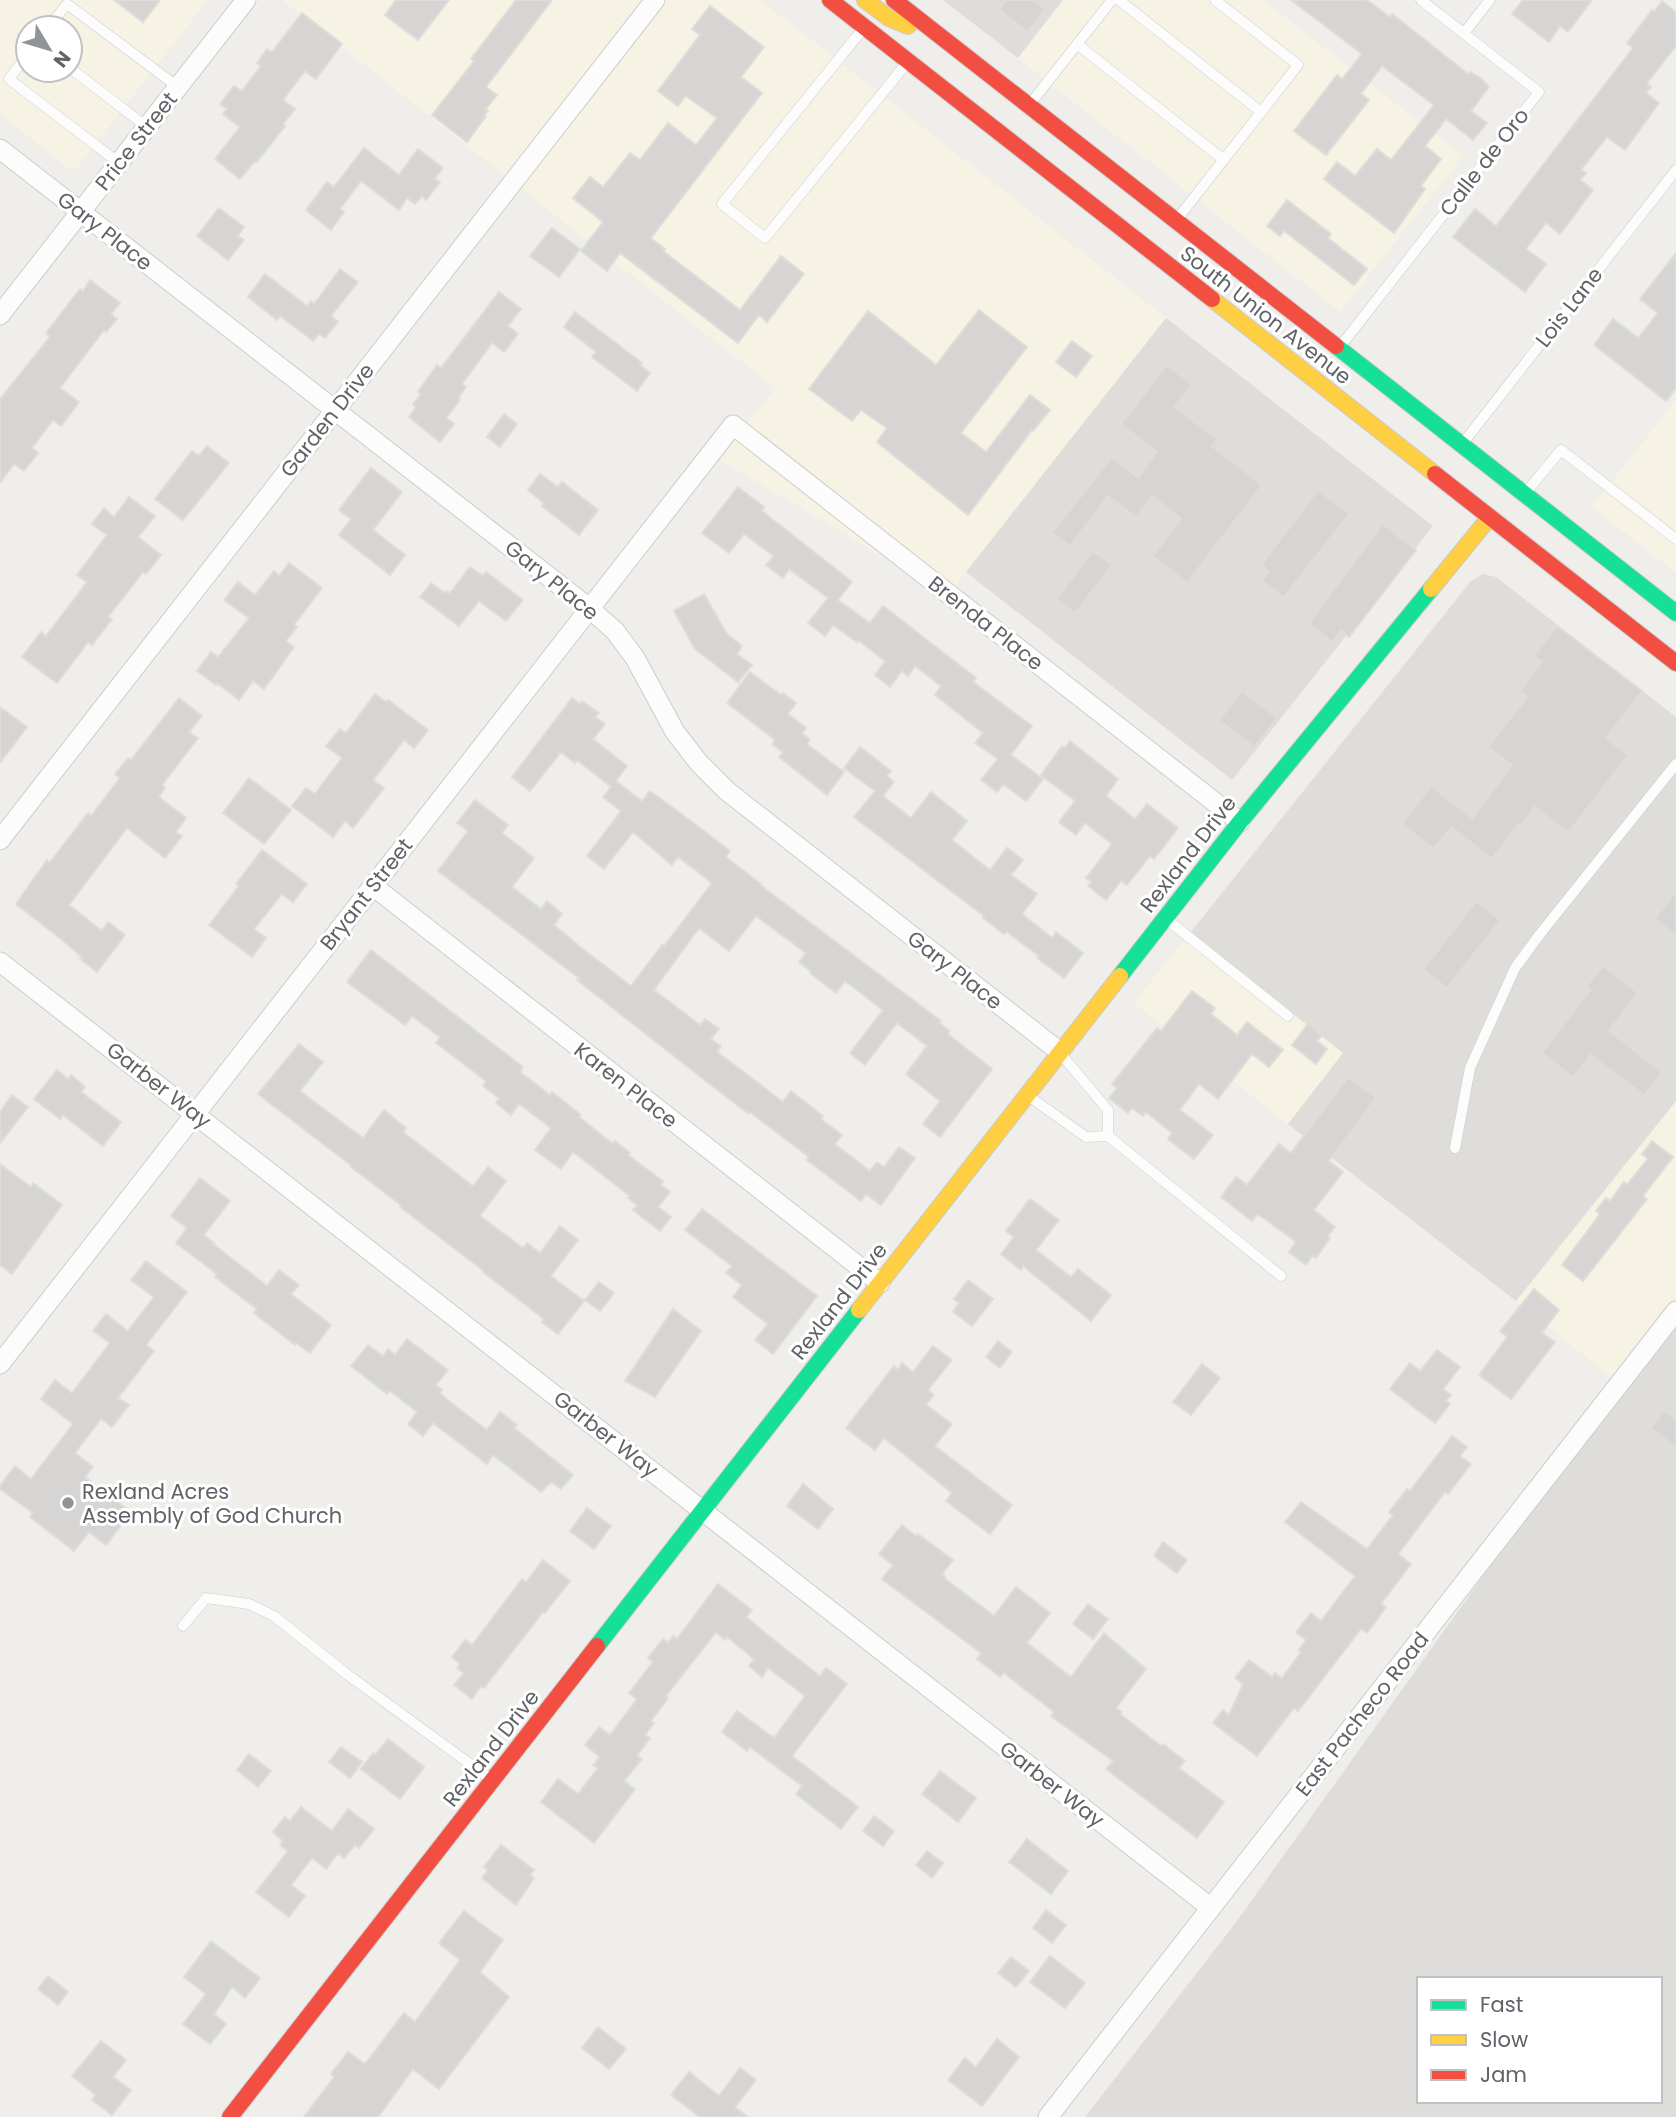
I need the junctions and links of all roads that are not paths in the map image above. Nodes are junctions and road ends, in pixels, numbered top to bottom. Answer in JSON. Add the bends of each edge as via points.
{"nodes":[{"id":1,"x":246,"y":0,"type":"edge"},
{"id":2,"x":655,"y":0,"type":"edge"},
{"id":3,"x":830,"y":0,"type":"edge"},
{"id":4,"x":866,"y":0,"type":"edge"},
{"id":5,"x":894,"y":0,"type":"edge"},
{"id":6,"x":1112,"y":0,"type":"edge"},
{"id":7,"x":1119,"y":0,"type":"edge"},
{"id":8,"x":1215,"y":0,"type":"edge"},
{"id":9,"x":1421,"y":0,"type":"edge"},
{"id":10,"x":1490,"y":0,"type":"edge"},
{"id":11,"x":59,"y":14,"type":"edge"},
{"id":12,"x":80,"y":14,"type":"edge"},
{"id":13,"x":84,"y":17,"type":"edge"},
{"id":14,"x":864,"y":27,"type":"junction"},
{"id":15,"x":1464,"y":33,"type":"junction"},
{"id":16,"x":947,"y":42,"type":"junction"},
{"id":17,"x":1077,"y":44,"type":"junction"},
{"id":18,"x":908,"y":61,"type":"junction"},
{"id":19,"x":84,"y":79,"type":"edge"},
{"id":20,"x":16,"y":84,"type":"edge"},
{"id":21,"x":178,"y":88,"type":"junction"},
{"id":22,"x":1029,"y":106,"type":"junction"},
{"id":23,"x":1261,"y":112,"type":"junction"},
{"id":24,"x":147,"y":127,"type":"junction"},
{"id":25,"x":0,"y":149,"type":"edge"},
{"id":26,"x":1224,"y":160,"type":"junction"},
{"id":27,"x":119,"y":163,"type":"junction"},
{"id":28,"x":1676,"y":170,"type":"edge"},
{"id":29,"x":81,"y":212,"type":"junction"},
{"id":30,"x":1176,"y":221,"type":"junction"},
{"id":31,"x":0,"y":315,"type":"edge"},
{"id":32,"x":1338,"y":349,"type":"junction"},
{"id":33,"x":1294,"y":364,"type":"junction"},
{"id":34,"x":1342,"y":382,"type":"dead end"},
{"id":35,"x":335,"y":410,"type":"junction"},
{"id":36,"x":733,"y":425,"type":"joint"},
{"id":37,"x":1462,"y":444,"type":"junction"},
{"id":38,"x":1525,"y":494,"type":"junction"},
{"id":39,"x":1503,"y":498,"type":"dead end"},
{"id":40,"x":1514,"y":514,"type":"dead end"},
{"id":41,"x":1490,"y":517,"type":"junction"},
{"id":42,"x":1676,"y":539,"type":"edge"},
{"id":43,"x":589,"y":608,"type":"junction"},
{"id":44,"x":1676,"y":613,"type":"edge"},
{"id":45,"x":1676,"y":663,"type":"edge"},
{"id":46,"x":1676,"y":764,"type":"edge"},
{"id":47,"x":1240,"y":822,"type":"junction"},
{"id":48,"x":0,"y":840,"type":"edge"},
{"id":49,"x":373,"y":886,"type":"junction"},
{"id":50,"x":1165,"y":918,"type":"junction"},
{"id":51,"x":0,"y":962,"type":"edge"},
{"id":52,"x":1288,"y":1016,"type":"dead end"},
{"id":53,"x":1060,"y":1052,"type":"junction"},
{"id":54,"x":1027,"y":1095,"type":"junction"},
{"id":55,"x":196,"y":1113,"type":"junction"},
{"id":56,"x":1108,"y":1136,"type":"junction"},
{"id":57,"x":1455,"y":1148,"type":"dead end"},
{"id":58,"x":1281,"y":1276,"type":"dead end"},
{"id":59,"x":880,"y":1283,"type":"junction"},
{"id":60,"x":1676,"y":1311,"type":"edge"},
{"id":61,"x":0,"y":1364,"type":"edge"},
{"id":62,"x":703,"y":1510,"type":"junction"},
{"id":63,"x":183,"y":1626,"type":"dead end"},
{"id":64,"x":492,"y":1780,"type":"junction"},
{"id":65,"x":1211,"y":1908,"type":"junction"},
{"id":66,"x":230,"y":2117,"type":"edge"},
{"id":67,"x":1048,"y":2117,"type":"edge"}],
"edges":[{"from":1,"to":21,"type":"street","name":"Price Street"},
{"from":2,"to":35,"type":"street","name":"Garden Drive"},
{"from":3,"to":14,"type":"main road","name":"South Union Avenue"},
{"from":4,"to":16,"type":"main road","via":[[889,18]]},
{"from":5,"to":16,"type":"main road","name":"South Union Avenue"},
{"from":6,"to":17,"type":"lane"},
{"from":7,"to":23,"type":"lane"},
{"from":8,"to":23,"type":"lane","via":[[1298,65]]},
{"from":9,"to":15,"type":"lane","name":"Calle de Oro"},
{"from":10,"to":15,"type":"lane"},
{"from":11,"to":12,"type":"lane","via":[[67,4]]},
{"from":13,"to":21,"type":"lane"},
{"from":14,"to":18,"type":"main road","name":"South Union Avenue"},
{"from":14,"to":18,"type":"lane","via":[[722,204],[765,238]]},
{"from":15,"to":32,"type":"lane","name":"Calle de Oro","via":[[1539,92]]},
{"from":16,"to":22,"type":"main road","name":"South Union Avenue"},
{"from":17,"to":22,"type":"lane"},
{"from":17,"to":26,"type":"lane"},
{"from":18,"to":33,"type":"main road","name":"South Union Avenue"},
{"from":19,"to":24,"type":"lane"},
{"from":20,"to":27,"type":"lane"},
{"from":21,"to":24,"type":"street","name":"Price Street"},
{"from":22,"to":30,"type":"main road","name":"South Union Avenue"},
{"from":23,"to":26,"type":"lane"},
{"from":24,"to":27,"type":"street","name":"Price Street"},
{"from":25,"to":29,"type":"street","name":"Gary Place"},
{"from":26,"to":30,"type":"lane"},
{"from":27,"to":29,"type":"street","name":"Price Street"},
{"from":28,"to":37,"type":"lane","name":"Lois Lane"},
{"from":29,"to":31,"type":"street","name":"Price Street"},
{"from":29,"to":35,"type":"street","name":"Gary Place"},
{"from":30,"to":32,"type":"main road","name":"South Union Avenue"},
{"from":32,"to":37,"type":"main road","name":"South Union Avenue"},
{"from":33,"to":34,"type":"main road"},
{"from":33,"to":41,"type":"main road","name":"South Union Avenue"},
{"from":35,"to":43,"type":"street","name":"Gary Place"},
{"from":35,"to":48,"type":"street","name":"Garden Drive"},
{"from":36,"to":43,"type":"street","name":"Bryant Street"},
{"from":36,"to":47,"type":"street","name":"Brenda Place"},
{"from":37,"to":38,"type":"main road","name":"South Union Avenue"},
{"from":38,"to":39,"type":"main road","via":[[1516,500]]},
{"from":38,"to":42,"type":"lane","via":[[1561,450]]},
{"from":38,"to":44,"type":"main road","name":"South Union Avenue"},
{"from":40,"to":41,"type":"main road"},
{"from":41,"to":45,"type":"main road","name":"South Union Avenue"},
{"from":41,"to":47,"type":"main road","name":"Rexland Drive"},
{"from":43,"to":49,"type":"street","name":"Bryant Street"},
{"from":43,"to":53,"type":"street","name":"Gary Place","via":[[615,631],[675,732],[726,791]]},
{"from":46,"to":57,"type":"lane","via":[[1516,968],[1470,1069]]},
{"from":47,"to":50,"type":"main road","name":"Rexland Drive"},
{"from":49,"to":55,"type":"street","name":"Bryant Street"},
{"from":49,"to":59,"type":"street","name":"Karen Place"},
{"from":50,"to":52,"type":"lane"},
{"from":50,"to":53,"type":"main road","name":"Rexland Drive"},
{"from":51,"to":55,"type":"street","name":"Garber Way"},
{"from":53,"to":54,"type":"main road","name":"Rexland Drive"},
{"from":53,"to":56,"type":"lane","via":[[1108,1110]]},
{"from":54,"to":56,"type":"lane","via":[[1086,1137]]},
{"from":54,"to":59,"type":"main road","name":"Rexland Drive"},
{"from":55,"to":61,"type":"street","name":"Bryant Street"},
{"from":55,"to":62,"type":"street","name":"Garber Way"},
{"from":56,"to":58,"type":"lane"},
{"from":59,"to":62,"type":"main road","name":"Rexland Drive"},
{"from":60,"to":65,"type":"street","name":"East Pacheco Road"},
{"from":62,"to":64,"type":"main road","name":"Rexland Drive"},
{"from":62,"to":65,"type":"street","name":"Garber Way"},
{"from":63,"to":64,"type":"lane","via":[[206,1598],[249,1604],[274,1616]]},
{"from":64,"to":66,"type":"main road","name":"Rexland Drive"},
{"from":65,"to":67,"type":"street","name":"East Pacheco Road"}]}
